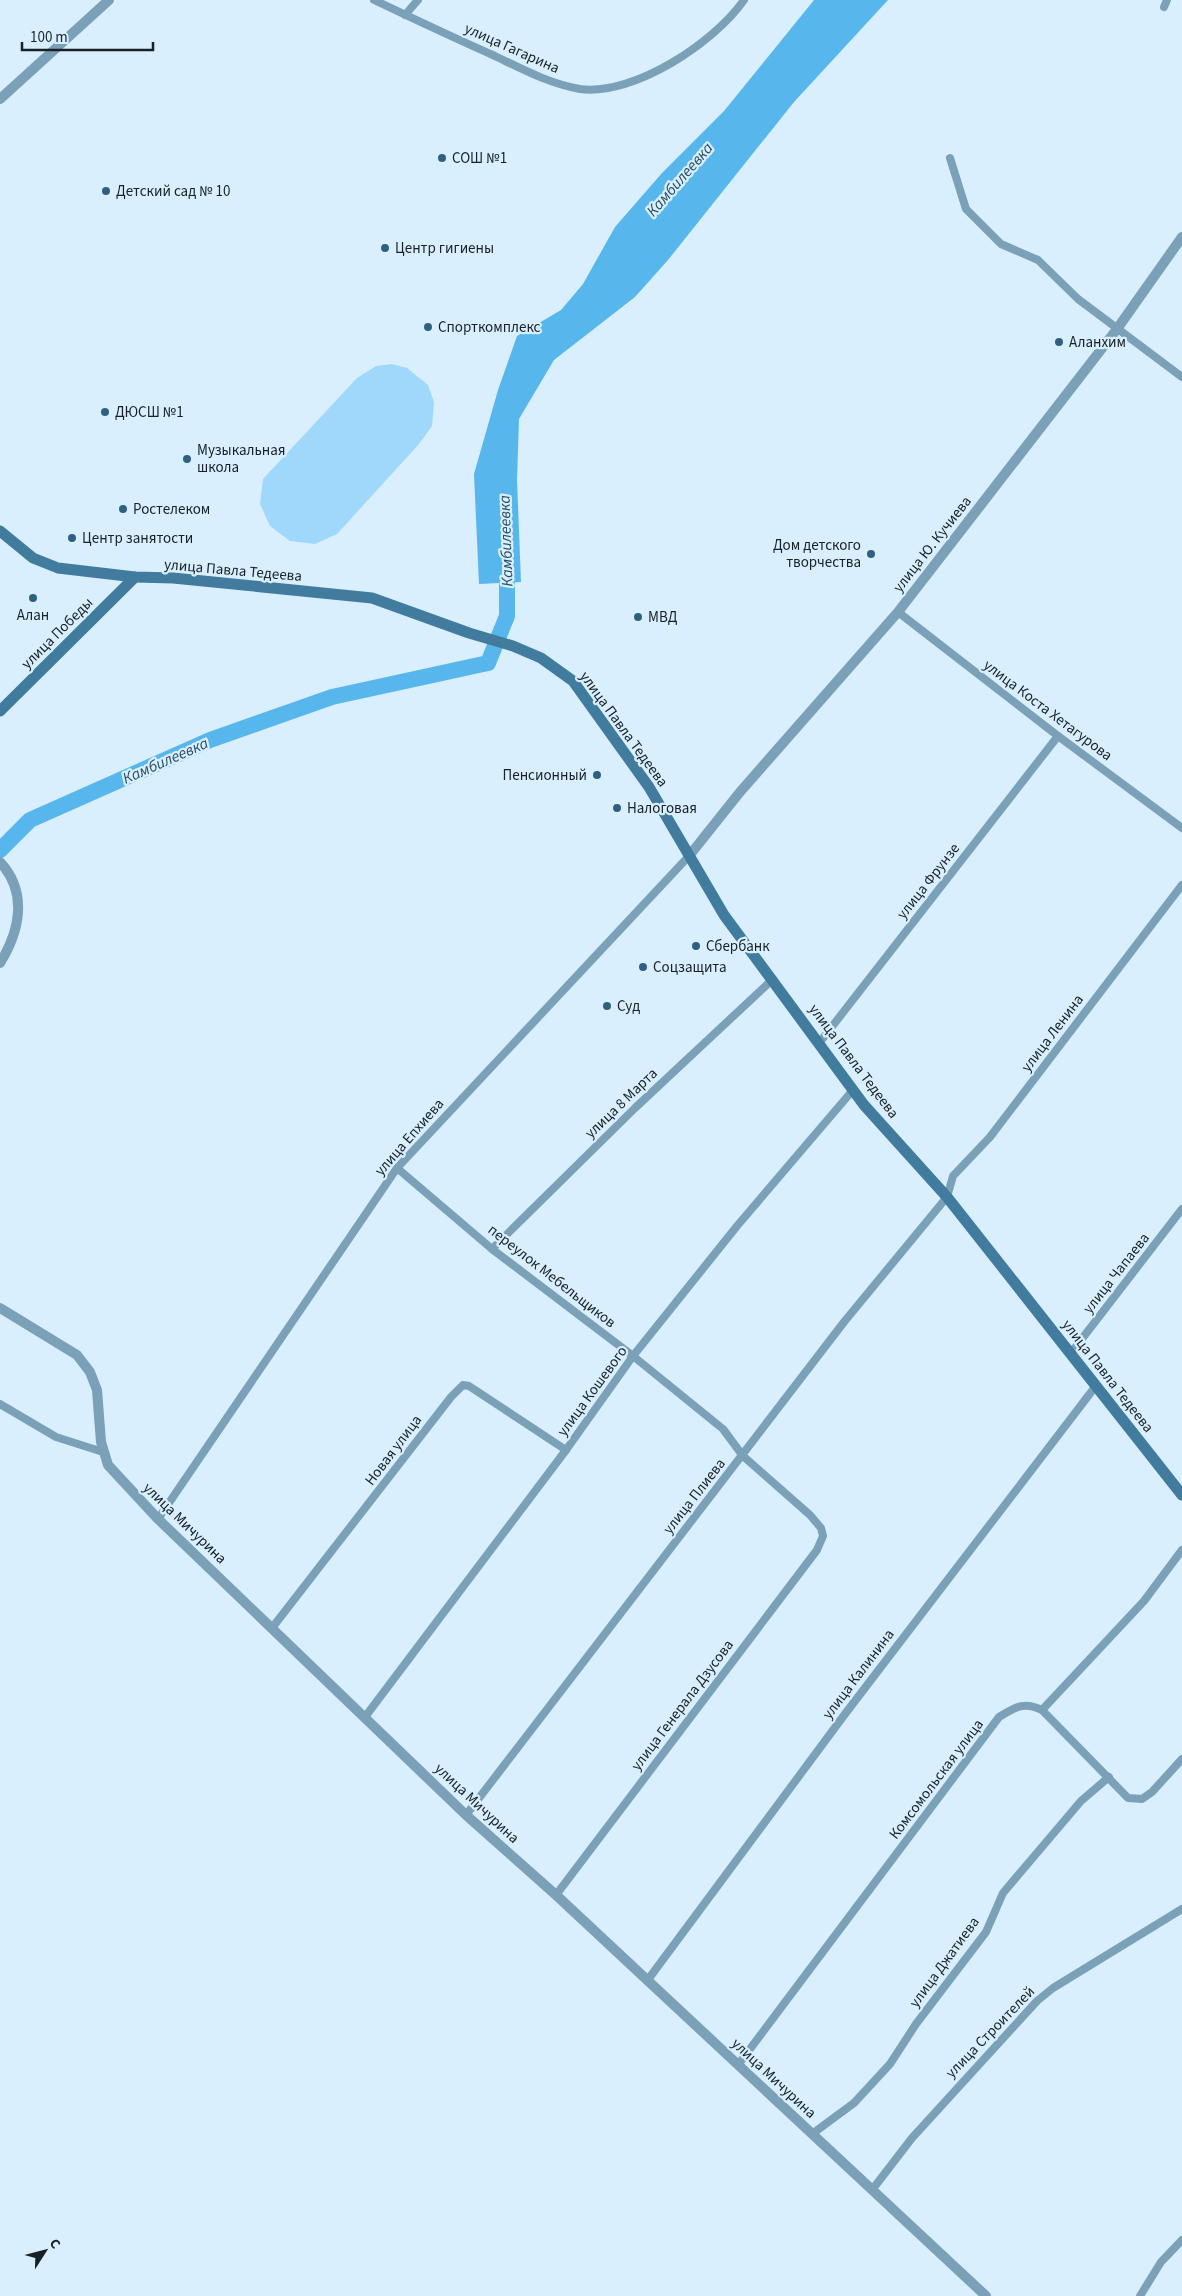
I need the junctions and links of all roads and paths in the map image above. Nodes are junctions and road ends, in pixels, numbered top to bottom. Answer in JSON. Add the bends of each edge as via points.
{"nodes":[{"id":1,"x":108,"y":0,"type":"edge"},
{"id":2,"x":374,"y":0,"type":"edge"},
{"id":3,"x":418,"y":0,"type":"edge"},
{"id":4,"x":744,"y":0,"type":"edge"},
{"id":5,"x":406,"y":15,"type":"junction"},
{"id":6,"x":0,"y":99,"type":"edge"},
{"id":7,"x":950,"y":158,"type":"dead end"},
{"id":8,"x":1182,"y":237,"type":"edge"},
{"id":9,"x":1117,"y":329,"type":"junction"},
{"id":10,"x":1182,"y":377,"type":"edge"},
{"id":11,"x":0,"y":531,"type":"edge"},
{"id":12,"x":136,"y":577,"type":"junction"},
{"id":13,"x":898,"y":612,"type":"junction"},
{"id":14,"x":0,"y":711,"type":"edge"},
{"id":15,"x":1058,"y":736,"type":"junction"},
{"id":16,"x":1182,"y":828,"type":"edge"},
{"id":17,"x":689,"y":856,"type":"junction"},
{"id":18,"x":2,"y":864,"type":"edge"},
{"id":19,"x":1182,"y":885,"type":"edge"},
{"id":20,"x":0,"y":963,"type":"edge"},
{"id":21,"x":773,"y":979,"type":"junction"},
{"id":22,"x":820,"y":1042,"type":"junction"},
{"id":23,"x":853,"y":1090,"type":"junction"},
{"id":24,"x":397,"y":1168,"type":"junction"},
{"id":25,"x":947,"y":1197,"type":"junction"},
{"id":26,"x":1182,"y":1210,"type":"edge"},
{"id":27,"x":492,"y":1249,"type":"junction"},
{"id":28,"x":0,"y":1308,"type":"edge"},
{"id":29,"x":1071,"y":1353,"type":"junction"},
{"id":30,"x":633,"y":1356,"type":"junction"},
{"id":31,"x":1095,"y":1387,"type":"junction"},
{"id":32,"x":0,"y":1404,"type":"edge"},
{"id":33,"x":566,"y":1450,"type":"junction"},
{"id":34,"x":103,"y":1452,"type":"junction"},
{"id":35,"x":743,"y":1456,"type":"junction"},
{"id":36,"x":1182,"y":1495,"type":"edge"},
{"id":37,"x":158,"y":1519,"type":"junction"},
{"id":38,"x":821,"y":1528,"type":"joint"},
{"id":39,"x":1182,"y":1550,"type":"edge"},
{"id":40,"x":272,"y":1628,"type":"junction"},
{"id":41,"x":1042,"y":1710,"type":"junction"},
{"id":42,"x":365,"y":1717,"type":"junction"},
{"id":43,"x":1182,"y":1759,"type":"edge"},
{"id":44,"x":1109,"y":1777,"type":"junction"},
{"id":45,"x":466,"y":1815,"type":"junction"},
{"id":46,"x":556,"y":1895,"type":"junction"},
{"id":47,"x":1182,"y":1909,"type":"edge"},
{"id":48,"x":647,"y":1981,"type":"junction"},
{"id":49,"x":738,"y":2065,"type":"junction"},
{"id":50,"x":812,"y":2134,"type":"junction"},
{"id":51,"x":872,"y":2190,"type":"junction"},
{"id":52,"x":1182,"y":2240,"type":"edge"},
{"id":53,"x":986,"y":2296,"type":"edge"},
{"id":54,"x":1140,"y":2296,"type":"edge"}],
"edges":[{"from":1,"to":6,"type":"street"},
{"from":2,"to":5,"type":"street","name":"улица Гагарина"},
{"from":3,"to":5,"type":"street"},
{"from":4,"to":5,"type":"street","name":"улица Гагарина","via":[[710,38],[672,63],[613,88],[580,89],[548,81]]},
{"from":7,"to":9,"type":"street","via":[[966,209],[1001,244],[1038,260],[1078,299]]},
{"from":8,"to":9,"type":"street","name":"улица Ю. Кучиева"},
{"from":9,"to":10,"type":"street"},
{"from":9,"to":13,"type":"street","name":"улица Ю. Кучиева"},
{"from":11,"to":12,"type":"main road","name":"улица Павла Тедеева","via":[[34,558],[58,568]]},
{"from":12,"to":14,"type":"main road","name":"улица Победы"},
{"from":12,"to":17,"type":"main road","name":"улица Павла Тедеева","via":[[372,598],[541,658],[573,681],[649,787]]},
{"from":13,"to":15,"type":"street","name":"улица Коста Хетагурова"},
{"from":13,"to":17,"type":"street","name":"улица Ю. Кучиева","via":[[740,792]]},
{"from":15,"to":16,"type":"street","name":"улица Коста Хетагурова"},
{"from":15,"to":22,"type":"street","name":"улица Фрунзе"},
{"from":17,"to":21,"type":"main road","name":"улица Павла Тедеева","via":[[724,915]]},
{"from":17,"to":24,"type":"street","name":"улица Епхиева"},
{"from":18,"to":20,"type":"street","via":[[16,887],[19,913],[10,946]]},
{"from":19,"to":25,"type":"street","name":"улица Ленина","via":[[990,1137],[954,1176]]},
{"from":21,"to":22,"type":"main road","name":"улица Павла Тедеева"},
{"from":21,"to":27,"type":"street","name":"улица 8 Марта","via":[[635,1108]]},
{"from":22,"to":23,"type":"main road","name":"улица Павла Тедеева"},
{"from":23,"to":25,"type":"main road","name":"улица Павла Тедеева"},
{"from":23,"to":30,"type":"street","name":"улица Кошевого","via":[[737,1226]]},
{"from":24,"to":27,"type":"street","name":"переулок Мебельщиков"},
{"from":24,"to":37,"type":"street","name":"улица Епхиева"},
{"from":25,"to":29,"type":"main road","name":"улица Павла Тедеева"},
{"from":25,"to":35,"type":"street","name":"улица Плиева","via":[[844,1322]]},
{"from":26,"to":29,"type":"street","name":"улица Чапаева"},
{"from":27,"to":30,"type":"street","name":"переулок Мебельщиков"},
{"from":28,"to":34,"type":"street","name":"улица Мичурина","via":[[77,1356],[90,1372],[100,1407]]},
{"from":29,"to":31,"type":"main road","name":"улица Павла Тедеева"},
{"from":30,"to":33,"type":"street","name":"улица Кошевого"},
{"from":30,"to":35,"type":"street","name":"переулок Мебельщиков","via":[[723,1429]]},
{"from":31,"to":36,"type":"main road","name":"улица Павла Тедеева"},
{"from":31,"to":48,"type":"street","name":"улица Калинина","via":[[845,1714]]},
{"from":32,"to":34,"type":"street","via":[[56,1437]]},
{"from":33,"to":40,"type":"street","name":"Новая улица","via":[[463,1385]]},
{"from":33,"to":42,"type":"street","name":"улица Кошевого"},
{"from":34,"to":37,"type":"street","name":"улица Мичурина","via":[[115,1475]]},
{"from":35,"to":38,"type":"street","name":"переулок Мебельщиков"},
{"from":35,"to":45,"type":"street","name":"улица Плиева"},
{"from":37,"to":40,"type":"street","name":"улица Мичурина"},
{"from":38,"to":46,"type":"street","name":"улица Генерала Дзусова","via":[[823,1536],[817,1550]]},
{"from":39,"to":41,"type":"street","via":[[1144,1601]]},
{"from":40,"to":42,"type":"street","name":"улица Мичурина"},
{"from":41,"to":44,"type":"street"},
{"from":41,"to":49,"type":"street","name":"Комсомольская улица","via":[[1031,1705],[1015,1707],[1000,1717]]},
{"from":42,"to":45,"type":"street","name":"улица Мичурина"},
{"from":43,"to":44,"type":"street","via":[[1142,1799],[1128,1798]]},
{"from":44,"to":50,"type":"street","name":"улица Джатиева","via":[[1081,1801],[1003,1893],[986,1932],[890,2064],[854,2103]]},
{"from":45,"to":46,"type":"street","name":"улица Мичурина"},
{"from":46,"to":48,"type":"street","name":"улица Мичурина"},
{"from":47,"to":51,"type":"street","name":"улица Строителей","via":[[1060,1983],[1037,2001],[918,2131]]},
{"from":48,"to":49,"type":"street","name":"улица Мичурина"},
{"from":49,"to":50,"type":"street","name":"улица Мичурина"},
{"from":50,"to":51,"type":"street","name":"улица Мичурина"},
{"from":51,"to":53,"type":"street","name":"улица Мичурина"},
{"from":52,"to":54,"type":"street","via":[[1161,2262]]}]}
